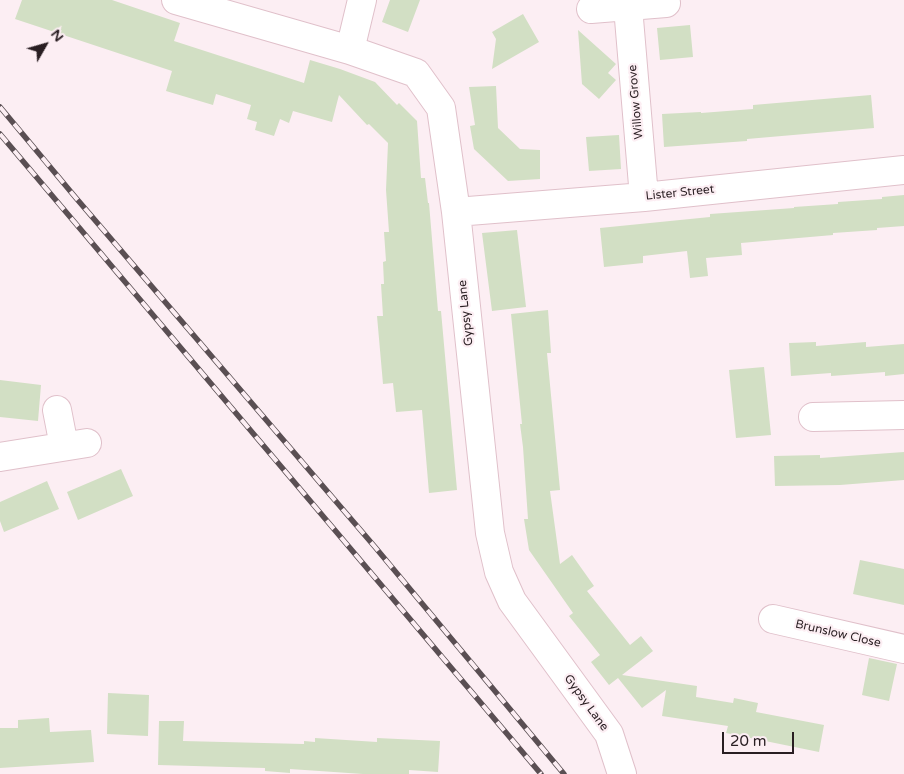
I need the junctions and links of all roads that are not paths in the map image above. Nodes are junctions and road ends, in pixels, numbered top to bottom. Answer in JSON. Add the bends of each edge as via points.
{"nodes":[{"id":1,"x":176,"y":0,"type":"edge"},
{"id":2,"x":362,"y":0,"type":"edge"},
{"id":3,"x":666,"y":3,"type":"dead end"},
{"id":4,"x":628,"y":6,"type":"junction"},
{"id":5,"x":591,"y":9,"type":"dead end"},
{"id":6,"x":350,"y":50,"type":"junction"},
{"id":7,"x":904,"y":170,"type":"edge"},
{"id":8,"x":644,"y":197,"type":"junction"},
{"id":9,"x":456,"y":212,"type":"junction"},
{"id":10,"x":57,"y":410,"type":"dead end"},
{"id":11,"x":904,"y":415,"type":"edge"},
{"id":12,"x":813,"y":417,"type":"dead end"},
{"id":13,"x":0,"y":457,"type":"edge"},
{"id":14,"x":773,"y":619,"type":"dead end"},
{"id":15,"x":904,"y":649,"type":"edge"},
{"id":16,"x":622,"y":774,"type":"edge"}],
"edges":[{"from":1,"to":6,"type":"street","name":"Gypsy Lane"},
{"from":2,"to":6,"type":"street"},
{"from":3,"to":4,"type":"street"},
{"from":4,"to":5,"type":"street"},
{"from":4,"to":8,"type":"street","name":"Willow Grove"},
{"from":6,"to":9,"type":"street","name":"Gypsy Lane","via":[[416,73],[441,108]]},
{"from":7,"to":8,"type":"street","name":"Lister Street"},
{"from":8,"to":9,"type":"street","name":"Lister Street"},
{"from":9,"to":16,"type":"street","name":"Gypsy Lane","via":[[490,534],[499,572],[512,601],[609,734]]},
{"from":10,"to":13,"type":"street","via":[[75,445]]},
{"from":11,"to":12,"type":"street"},
{"from":14,"to":15,"type":"street","name":"Brunslow Close"}]}
